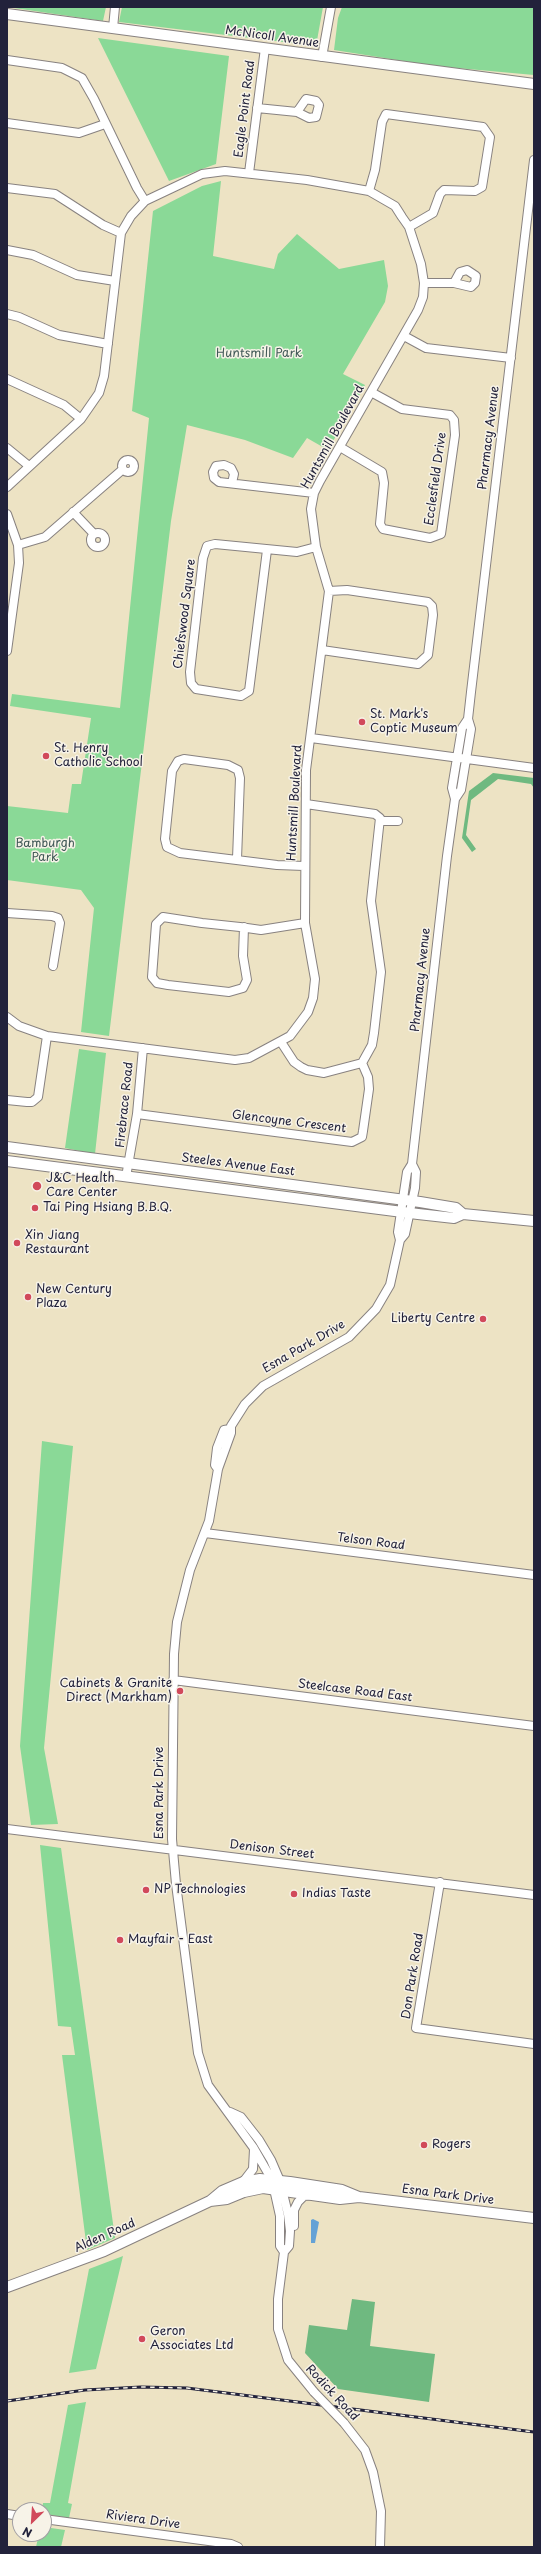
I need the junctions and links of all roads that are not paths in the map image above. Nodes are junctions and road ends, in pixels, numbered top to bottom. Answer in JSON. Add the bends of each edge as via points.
{"nodes":[{"id":1,"x":115,"y":7,"type":"edge"},
{"id":2,"x":331,"y":7,"type":"edge"},
{"id":3,"x":7,"y":14,"type":"edge"},
{"id":4,"x":113,"y":28,"type":"junction"},
{"id":5,"x":264,"y":48,"type":"junction"},
{"id":6,"x":322,"y":57,"type":"junction"},
{"id":7,"x":7,"y":60,"type":"edge"},
{"id":8,"x":534,"y":84,"type":"edge"},
{"id":9,"x":257,"y":108,"type":"junction"},
{"id":10,"x":298,"y":112,"type":"dead end"},
{"id":11,"x":7,"y":123,"type":"edge"},
{"id":12,"x":104,"y":124,"type":"junction"},
{"id":13,"x":534,"y":160,"type":"edge"},
{"id":14,"x":249,"y":173,"type":"junction"},
{"id":15,"x":7,"y":188,"type":"edge"},
{"id":16,"x":369,"y":191,"type":"junction"},
{"id":17,"x":146,"y":201,"type":"junction"},
{"id":18,"x":409,"y":227,"type":"junction"},
{"id":19,"x":121,"y":233,"type":"junction"},
{"id":20,"x":7,"y":250,"type":"edge"},
{"id":21,"x":115,"y":281,"type":"junction"},
{"id":22,"x":424,"y":283,"type":"junction"},
{"id":23,"x":454,"y":283,"type":"dead end"},
{"id":24,"x":7,"y":314,"type":"edge"},
{"id":25,"x":404,"y":336,"type":"junction"},
{"id":26,"x":108,"y":344,"type":"junction"},
{"id":27,"x":511,"y":358,"type":"junction"},
{"id":28,"x":7,"y":379,"type":"edge"},
{"id":29,"x":371,"y":392,"type":"junction"},
{"id":30,"x":81,"y":419,"type":"junction"},
{"id":31,"x":340,"y":447,"type":"junction"},
{"id":32,"x":7,"y":448,"type":"edge"},
{"id":33,"x":29,"y":466,"type":"junction"},
{"id":34,"x":122,"y":470,"type":"dead end"},
{"id":35,"x":232,"y":483,"type":"dead end"},
{"id":36,"x":7,"y":487,"type":"edge"},
{"id":37,"x":314,"y":493,"type":"junction"},
{"id":38,"x":73,"y":512,"type":"junction"},
{"id":39,"x":7,"y":514,"type":"edge"},
{"id":40,"x":94,"y":534,"type":"dead end"},
{"id":41,"x":18,"y":545,"type":"junction"},
{"id":42,"x":316,"y":548,"type":"junction"},
{"id":43,"x":267,"y":550,"type":"junction"},
{"id":44,"x":329,"y":590,"type":"junction"},
{"id":45,"x":322,"y":650,"type":"junction"},
{"id":46,"x":7,"y":651,"type":"edge"},
{"id":47,"x":468,"y":719,"type":"junction"},
{"id":48,"x":310,"y":738,"type":"junction"},
{"id":49,"x":457,"y":757,"type":"junction"},
{"id":50,"x":466,"y":758,"type":"junction"},
{"id":51,"x":534,"y":768,"type":"edge"},
{"id":52,"x":455,"y":799,"type":"junction"},
{"id":53,"x":306,"y":804,"type":"junction"},
{"id":54,"x":380,"y":821,"type":"junction"},
{"id":55,"x":398,"y":821,"type":"dead end"},
{"id":56,"x":237,"y":859,"type":"junction"},
{"id":57,"x":304,"y":866,"type":"junction"},
{"id":58,"x":7,"y":913,"type":"edge"},
{"id":59,"x":305,"y":923,"type":"junction"},
{"id":60,"x":244,"y":927,"type":"junction"},
{"id":61,"x":53,"y":966,"type":"dead end"},
{"id":62,"x":7,"y":1018,"type":"edge"},
{"id":63,"x":47,"y":1036,"type":"junction"},
{"id":64,"x":281,"y":1042,"type":"junction"},
{"id":65,"x":143,"y":1048,"type":"junction"},
{"id":66,"x":362,"y":1063,"type":"junction"},
{"id":67,"x":7,"y":1100,"type":"edge"},
{"id":68,"x":137,"y":1114,"type":"junction"},
{"id":69,"x":7,"y":1147,"type":"edge"},
{"id":70,"x":7,"y":1161,"type":"edge"},
{"id":71,"x":129,"y":1164,"type":"junction"},
{"id":72,"x":126,"y":1177,"type":"junction"},
{"id":73,"x":408,"y":1201,"type":"junction"},
{"id":74,"x":405,"y":1212,"type":"junction"},
{"id":75,"x":463,"y":1214,"type":"junction"},
{"id":76,"x":534,"y":1221,"type":"edge"},
{"id":77,"x":205,"y":1533,"type":"junction"},
{"id":78,"x":534,"y":1575,"type":"edge"},
{"id":79,"x":173,"y":1680,"type":"junction"},
{"id":80,"x":534,"y":1726,"type":"edge"},
{"id":81,"x":7,"y":1829,"type":"edge"},
{"id":82,"x":173,"y":1851,"type":"junction"},
{"id":83,"x":440,"y":1882,"type":"junction"},
{"id":84,"x":534,"y":1895,"type":"edge"},
{"id":85,"x":534,"y":2044,"type":"edge"},
{"id":86,"x":230,"y":2112,"type":"junction"},
{"id":87,"x":253,"y":2147,"type":"junction"},
{"id":88,"x":243,"y":2182,"type":"junction"},
{"id":89,"x":277,"y":2185,"type":"junction"},
{"id":90,"x":315,"y":2195,"type":"junction"},
{"id":91,"x":359,"y":2197,"type":"junction"},
{"id":92,"x":210,"y":2201,"type":"junction"},
{"id":93,"x":534,"y":2218,"type":"edge"},
{"id":94,"x":286,"y":2249,"type":"junction"},
{"id":95,"x":7,"y":2287,"type":"edge"},
{"id":96,"x":52,"y":2519,"type":"edge"},
{"id":97,"x":238,"y":2547,"type":"edge"},
{"id":98,"x":380,"y":2547,"type":"edge"}],
"edges":[{"from":1,"to":4,"type":"street"},
{"from":2,"to":6,"type":"street"},
{"from":3,"to":4,"type":"main road","name":"McNicoll Avenue"},
{"from":4,"to":5,"type":"main road","name":"McNicoll Avenue"},
{"from":5,"to":6,"type":"main road","name":"McNicoll Avenue"},
{"from":5,"to":9,"type":"street","name":"Eagle Point Road"},
{"from":6,"to":8,"type":"main road","name":"McNicoll Avenue"},
{"from":7,"to":12,"type":"street","via":[[74,72],[86,83]]},
{"from":9,"to":10,"type":"street"},
{"from":9,"to":14,"type":"street","name":"Eagle Point Road"},
{"from":11,"to":12,"type":"street","via":[[79,132]]},
{"from":12,"to":17,"type":"street"},
{"from":13,"to":27,"type":"street","name":"Pharmacy Avenue"},
{"from":14,"to":16,"type":"street","name":"Huntsmill Boulevard"},
{"from":14,"to":17,"type":"street","name":"Huntsmill Boulevard","via":[[205,173]]},
{"from":15,"to":19,"type":"street","via":[[55,194],[103,225]]},
{"from":16,"to":18,"type":"street","name":"Huntsmill Boulevard","via":[[394,206]]},
{"from":16,"to":18,"type":"street","via":[[375,170],[382,122],[386,114],[484,127],[490,137],[482,187],[475,191],[444,190],[433,213]]},
{"from":17,"to":19,"type":"street","name":"Huntsmill Boulevard","via":[[131,216]]},
{"from":18,"to":22,"type":"street","name":"Huntsmill Boulevard"},
{"from":19,"to":21,"type":"street","name":"Huntsmill Boulevard"},
{"from":20,"to":21,"type":"street","via":[[33,255],[77,275]]},
{"from":21,"to":26,"type":"street","name":"Huntsmill Boulevard"},
{"from":22,"to":23,"type":"street"},
{"from":22,"to":25,"type":"street","name":"Huntsmill Boulevard","via":[[418,310]]},
{"from":24,"to":26,"type":"street","via":[[65,337]]},
{"from":25,"to":27,"type":"street","via":[[426,348]]},
{"from":25,"to":29,"type":"street","name":"Huntsmill Boulevard"},
{"from":26,"to":30,"type":"street","name":"Huntsmill Boulevard","via":[[99,393]]},
{"from":27,"to":47,"type":"street","name":"Pharmacy Avenue"},
{"from":28,"to":30,"type":"street","via":[[64,405]]},
{"from":29,"to":31,"type":"street","name":"Huntsmill Boulevard"},
{"from":29,"to":31,"type":"street","name":"Ecclesfield Drive","via":[[402,409],[450,415],[454,420],[455,435],[441,534],[430,538],[383,529],[380,524],[384,484],[382,472]]},
{"from":30,"to":33,"type":"street","name":"Huntsmill Boulevard"},
{"from":31,"to":37,"type":"street","name":"Huntsmill Boulevard"},
{"from":32,"to":33,"type":"street"},
{"from":33,"to":36,"type":"street","name":"Huntsmill Boulevard"},
{"from":34,"to":38,"type":"street"},
{"from":35,"to":37,"type":"street"},
{"from":37,"to":42,"type":"street","name":"Huntsmill Boulevard","via":[[311,521]]},
{"from":38,"to":40,"type":"street"},
{"from":38,"to":41,"type":"street","via":[[42,539]]},
{"from":39,"to":41,"type":"street"},
{"from":41,"to":46,"type":"street","via":[[19,563]]},
{"from":42,"to":43,"type":"street","name":"Chiefswood Square","via":[[297,552]]},
{"from":42,"to":44,"type":"street","name":"Huntsmill Boulevard"},
{"from":43,"to":43,"type":"street","name":"Chiefswood Square","via":[[215,544],[204,550],[190,672],[191,684],[196,689],[241,696],[249,691]]},
{"from":44,"to":45,"type":"street","name":"Huntsmill Boulevard"},
{"from":44,"to":45,"type":"street","via":[[347,590],[428,602],[432,606],[433,615],[428,655],[418,664]]},
{"from":45,"to":48,"type":"street","name":"Huntsmill Boulevard"},
{"from":47,"to":49,"type":"street","name":"Pharmacy Avenue","via":[[462,728]]},
{"from":47,"to":50,"type":"street","name":"Pharmacy Avenue","via":[[471,729]]},
{"from":48,"to":49,"type":"street"},
{"from":48,"to":53,"type":"street","name":"Huntsmill Boulevard","via":[[306,770]]},
{"from":49,"to":50,"type":"street"},
{"from":49,"to":52,"type":"street","name":"Pharmacy Avenue","via":[[452,788]]},
{"from":50,"to":51,"type":"street"},
{"from":50,"to":52,"type":"street","name":"Pharmacy Avenue","via":[[461,790]]},
{"from":52,"to":73,"type":"street","name":"Pharmacy Avenue","via":[[412,1164],[416,1172]]},
{"from":53,"to":54,"type":"street","via":[[375,814]]},
{"from":53,"to":57,"type":"street","name":"Huntsmill Boulevard"},
{"from":54,"to":55,"type":"street"},
{"from":54,"to":66,"type":"street","via":[[371,901],[380,972],[372,1045]]},
{"from":56,"to":56,"type":"street","via":[[240,778],[238,770],[228,765],[184,759],[178,761],[172,771],[165,840],[167,847],[172,851]]},
{"from":56,"to":57,"type":"street"},
{"from":57,"to":59,"type":"street","name":"Huntsmill Boulevard"},
{"from":58,"to":61,"type":"street","via":[[58,918],[60,923]]},
{"from":59,"to":60,"type":"street","via":[[261,930]]},
{"from":59,"to":64,"type":"street","name":"Huntsmill Boulevard","via":[[315,979],[313,998],[303,1021]]},
{"from":60,"to":60,"type":"street","via":[[163,917],[156,924],[152,977],[157,983],[168,985],[228,992],[243,988],[248,980],[243,956]]},
{"from":62,"to":63,"type":"street","name":"Huntsmill Boulevard","via":[[30,1031]]},
{"from":63,"to":65,"type":"street","name":"Huntsmill Boulevard"},
{"from":63,"to":67,"type":"street","via":[[38,1097],[32,1102]]},
{"from":64,"to":65,"type":"street","name":"Huntsmill Boulevard","via":[[241,1060]]},
{"from":64,"to":66,"type":"street","via":[[294,1062],[307,1070],[324,1073]]},
{"from":65,"to":68,"type":"street","name":"Firebrace Road"},
{"from":66,"to":68,"type":"street","name":"Glencoyne Crescent","via":[[368,1076],[363,1130],[362,1137],[352,1142]]},
{"from":68,"to":71,"type":"street","name":"Firebrace Road"},
{"from":69,"to":71,"type":"main road","name":"Steeles Avenue East"},
{"from":70,"to":72,"type":"main road","name":"Steeles Avenue East"},
{"from":71,"to":72,"type":"street","name":"Firebrace Road"},
{"from":71,"to":73,"type":"main road","name":"Steeles Avenue East"},
{"from":72,"to":74,"type":"main road","name":"Steeles Avenue East"},
{"from":73,"to":74,"type":"street","name":"Pharmacy Avenue"},
{"from":73,"to":75,"type":"main road","name":"Steeles Avenue East","via":[[456,1208]]},
{"from":74,"to":75,"type":"main road","name":"Steeles Avenue East","via":[[454,1218]]},
{"from":74,"to":77,"type":"street","name":"Esna Park Drive","via":[[398,1232],[400,1240],[390,1285],[368,1320],[349,1337],[263,1386],[245,1404],[230,1429],[231,1433],[218,1469]]},
{"from":75,"to":76,"type":"main road","name":"Steeles Avenue East"},
{"from":77,"to":78,"type":"street","name":"Telson Road"},
{"from":77,"to":79,"type":"street","name":"Esna Park Drive","via":[[180,1604],[175,1636]]},
{"from":79,"to":80,"type":"street","name":"Steelcase Road East"},
{"from":79,"to":82,"type":"street","name":"Esna Park Drive"},
{"from":81,"to":82,"type":"street","name":"Denison Street"},
{"from":82,"to":83,"type":"street","name":"Denison Street"},
{"from":82,"to":86,"type":"street","name":"Esna Park Drive","via":[[201,2069],[208,2085]]},
{"from":83,"to":84,"type":"street","name":"Denison Street"},
{"from":83,"to":85,"type":"street","name":"Don Park Road","via":[[416,2028]]},
{"from":86,"to":87,"type":"street","name":"Esna Park Drive","via":[[233,2122]]},
{"from":86,"to":89,"type":"street","name":"Esna Park Drive","via":[[241,2117],[259,2140],[271,2160]]},
{"from":87,"to":88,"type":"street","via":[[253,2169]]},
{"from":87,"to":89,"type":"street","name":"Esna Park Drive"},
{"from":88,"to":89,"type":"main road","name":"Alden Road"},
{"from":88,"to":92,"type":"main road","name":"Alden Road","via":[[222,2191]]},
{"from":89,"to":90,"type":"main road","name":"Esna Park Drive"},
{"from":89,"to":91,"type":"main road","name":"Esna Park Drive","via":[[342,2190]]},
{"from":89,"to":92,"type":"main road","name":"Alden Road"},
{"from":89,"to":94,"type":"street","name":"Rodick Road","via":[[280,2246]]},
{"from":90,"to":91,"type":"main road","name":"Esna Park Drive","via":[[340,2199]]},
{"from":90,"to":94,"type":"street","via":[[304,2196],[298,2202]]},
{"from":91,"to":93,"type":"main road","name":"Esna Park Drive"},
{"from":92,"to":95,"type":"main road","name":"Alden Road","via":[[104,2251]]},
{"from":94,"to":98,"type":"street","name":"Rodick Road","bridge":true,"via":[[277,2316],[281,2345],[293,2369],[344,2423],[365,2450],[374,2472],[381,2510]]},
{"from":96,"to":97,"type":"street","name":"Riviera Drive"}]}
